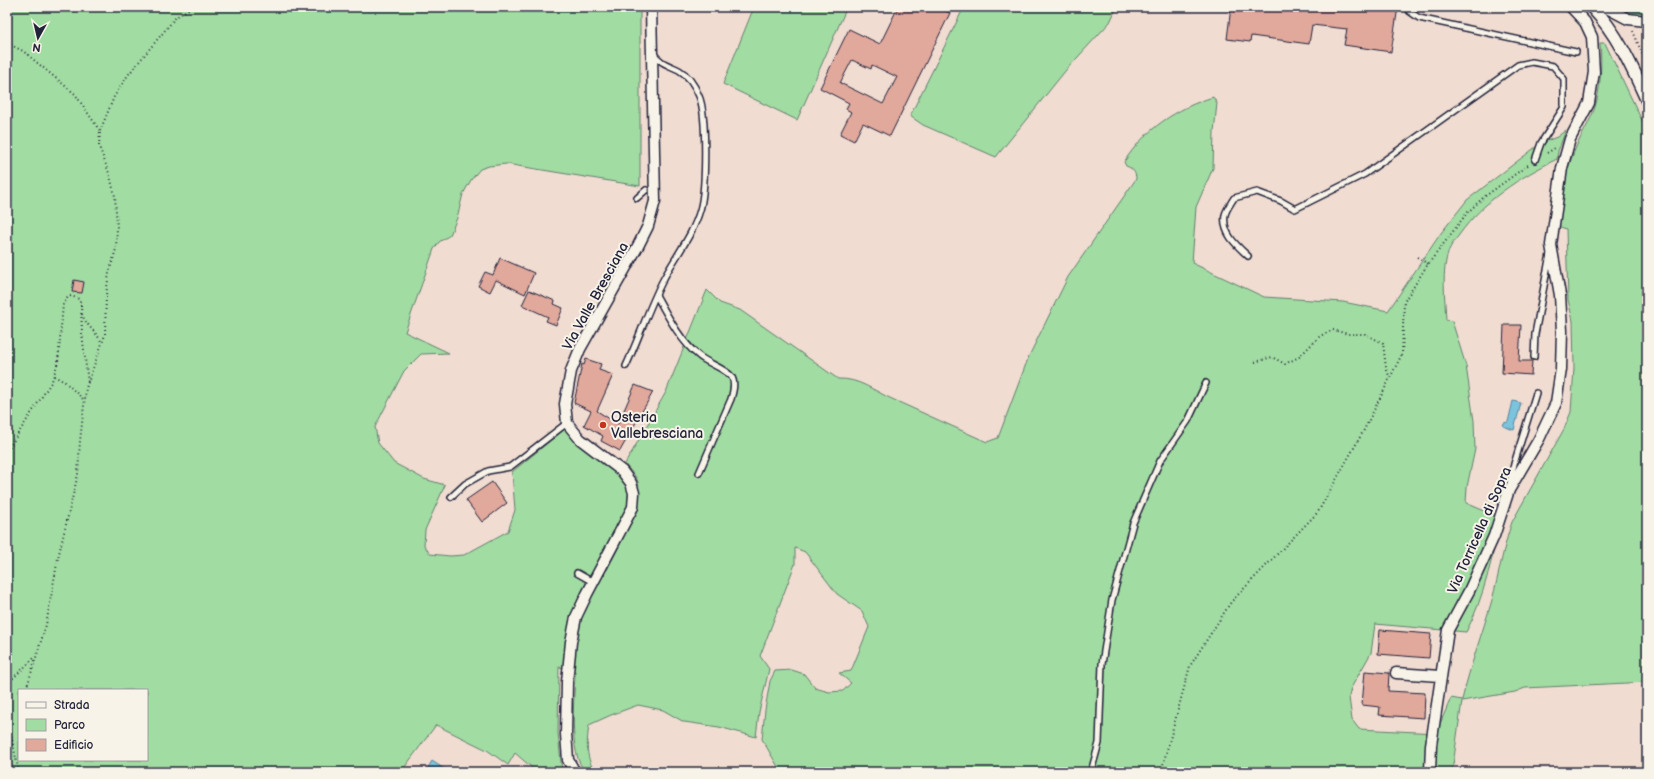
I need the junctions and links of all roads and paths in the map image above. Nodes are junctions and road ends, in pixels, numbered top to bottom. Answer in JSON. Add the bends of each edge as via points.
{"nodes":[{"id":1,"x":192,"y":7,"type":"edge"},
{"id":2,"x":651,"y":7,"type":"edge"},
{"id":3,"x":1409,"y":7,"type":"edge"},
{"id":4,"x":1571,"y":7,"type":"edge"},
{"id":5,"x":1592,"y":7,"type":"edge"},
{"id":6,"x":1605,"y":7,"type":"edge"},
{"id":7,"x":1628,"y":18,"type":"junction"},
{"id":8,"x":1647,"y":21,"type":"edge"},
{"id":9,"x":7,"y":43,"type":"edge"},
{"id":10,"x":651,"y":50,"type":"junction"},
{"id":11,"x":1576,"y":52,"type":"dead end"},
{"id":12,"x":1647,"y":66,"type":"edge"},
{"id":13,"x":1647,"y":100,"type":"edge"},
{"id":14,"x":100,"y":131,"type":"junction"},
{"id":15,"x":1570,"y":139,"type":"junction"},
{"id":16,"x":1535,"y":160,"type":"junction"},
{"id":17,"x":646,"y":190,"type":"dead end"},
{"id":18,"x":637,"y":198,"type":"dead end"},
{"id":19,"x":1551,"y":245,"type":"junction"},
{"id":20,"x":1248,"y":256,"type":"dead end"},
{"id":21,"x":1418,"y":257,"type":"dead end"},
{"id":22,"x":1428,"y":264,"type":"junction"},
{"id":23,"x":656,"y":295,"type":"junction"},
{"id":24,"x":81,"y":312,"type":"junction"},
{"id":25,"x":102,"y":343,"type":"junction"},
{"id":26,"x":1534,"y":357,"type":"dead end"},
{"id":27,"x":1255,"y":362,"type":"dead end"},
{"id":28,"x":626,"y":366,"type":"dead end"},
{"id":29,"x":54,"y":376,"type":"junction"},
{"id":30,"x":1390,"y":379,"type":"junction"},
{"id":31,"x":1206,"y":383,"type":"dead end"},
{"id":32,"x":88,"y":384,"type":"junction"},
{"id":33,"x":1536,"y":393,"type":"dead end"},
{"id":34,"x":85,"y":400,"type":"junction"},
{"id":35,"x":567,"y":424,"type":"junction"},
{"id":36,"x":7,"y":451,"type":"edge"},
{"id":37,"x":699,"y":473,"type":"dead end"},
{"id":38,"x":1508,"y":490,"type":"junction"},
{"id":39,"x":452,"y":497,"type":"dead end"},
{"id":40,"x":577,"y":574,"type":"dead end"},
{"id":41,"x":593,"y":582,"type":"junction"},
{"id":42,"x":36,"y":657,"type":"junction"},
{"id":43,"x":1396,"y":673,"type":"dead end"},
{"id":44,"x":1440,"y":676,"type":"junction"},
{"id":45,"x":7,"y":684,"type":"edge"},
{"id":46,"x":26,"y":689,"type":"edge"},
{"id":47,"x":7,"y":725,"type":"edge"},
{"id":48,"x":19,"y":761,"type":"edge"},
{"id":49,"x":18,"y":768,"type":"junction"},
{"id":50,"x":18,"y":772,"type":"edge"},
{"id":51,"x":575,"y":772,"type":"edge"},
{"id":52,"x":1091,"y":772,"type":"edge"},
{"id":53,"x":1161,"y":772,"type":"edge"},
{"id":54,"x":1430,"y":772,"type":"edge"}],
"edges":[{"from":1,"to":14,"type":"path","via":[[176,17],[128,74],[114,97]]},
{"from":2,"to":10,"type":"street","name":"Via Valle Bresciana"},
{"from":3,"to":11,"type":"lane","via":[[1409,11],[1419,18]]},
{"from":4,"to":15,"type":"street","name":"Via Torricella di Sopra","via":[[1585,22],[1592,37],[1594,72],[1589,103]]},
{"from":5,"to":13,"type":"street","via":[[1620,44]]},
{"from":6,"to":7,"type":"street"},
{"from":7,"to":8,"type":"street"},
{"from":7,"to":12,"type":"path"},
{"from":9,"to":14,"type":"path","via":[[23,51],[75,94]]},
{"from":10,"to":23,"type":"lane","via":[[660,61],[689,78],[694,86],[700,97],[704,138],[704,184],[700,212]]},
{"from":10,"to":35,"type":"street","name":"Via Valle Bresciana","via":[[655,202],[648,226],[580,349],[571,371],[565,404]]},
{"from":14,"to":25,"type":"path","via":[[99,146],[115,196],[117,228],[116,249],[106,295],[105,335]]},
{"from":15,"to":16,"type":"path"},
{"from":15,"to":19,"type":"street","name":"Via Torricella di Sopra","via":[[1562,168]]},
{"from":16,"to":20,"type":"lane","via":[[1541,143],[1564,107],[1564,79],[1553,66],[1532,62],[1518,65],[1365,174],[1296,209],[1281,200],[1257,192],[1234,198],[1225,214],[1225,228],[1234,243]]},
{"from":16,"to":22,"type":"path","via":[[1484,197],[1467,213]]},
{"from":17,"to":18,"type":"lane"},
{"from":19,"to":26,"type":"lane","via":[[1535,334]]},
{"from":19,"to":38,"type":"street","name":"Via Torricella di Sopra","via":[[1560,295],[1562,331],[1561,369],[1556,403],[1539,439]]},
{"from":21,"to":22,"type":"path"},
{"from":22,"to":30,"type":"path","via":[[1404,302],[1402,354]]},
{"from":23,"to":28,"type":"lane"},
{"from":23,"to":37,"type":"lane","via":[[670,320],[699,356],[731,376],[733,382],[734,389]]},
{"from":24,"to":25,"type":"path","via":[[86,324],[97,333]]},
{"from":24,"to":29,"type":"path","via":[[79,299],[68,297],[63,304],[58,362]]},
{"from":24,"to":32,"type":"path"},
{"from":25,"to":32,"type":"path"},
{"from":27,"to":30,"type":"path","via":[[1272,357],[1286,364],[1299,356],[1320,336],[1333,330],[1348,334],[1366,334],[1383,343]]},
{"from":29,"to":34,"type":"path"},
{"from":29,"to":36,"type":"path"},
{"from":30,"to":53,"type":"path","via":[[1318,512],[1231,602],[1190,666]]},
{"from":31,"to":52,"type":"lane","via":[[1188,421],[1160,461],[1133,523],[1112,600],[1102,664],[1099,742]]},
{"from":32,"to":34,"type":"path"},
{"from":33,"to":38,"type":"lane"},
{"from":34,"to":42,"type":"path","via":[[78,474],[58,558],[46,624]]},
{"from":35,"to":39,"type":"lane","via":[[510,467],[488,471],[466,484]]},
{"from":35,"to":41,"type":"street","via":[[580,439],[622,470],[634,493],[633,507]]},
{"from":38,"to":44,"type":"street","name":"Via Torricella di Sopra","via":[[1494,536],[1469,592],[1448,630]]},
{"from":40,"to":41,"type":"lane"},
{"from":41,"to":51,"type":"street","via":[[576,617],[567,682],[568,760]]},
{"from":42,"to":45,"type":"path"},
{"from":42,"to":46,"type":"path"},
{"from":43,"to":44,"type":"street"},
{"from":44,"to":54,"type":"street","name":"Via Torricella di Sopra"},
{"from":47,"to":49,"type":"path"},
{"from":48,"to":49,"type":"path"},
{"from":49,"to":50,"type":"path"}]}
